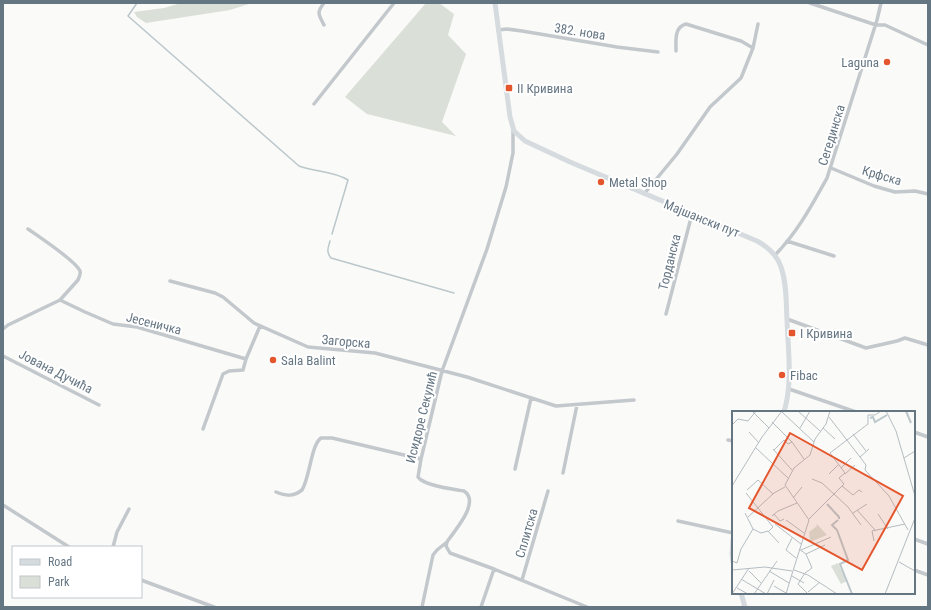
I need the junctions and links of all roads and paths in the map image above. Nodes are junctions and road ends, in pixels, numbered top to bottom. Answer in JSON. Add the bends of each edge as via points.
{"nodes":[{"id":1,"x":324,"y":3,"type":"edge"},
{"id":2,"x":394,"y":3,"type":"edge"},
{"id":3,"x":495,"y":3,"type":"edge"},
{"id":4,"x":810,"y":3,"type":"edge"},
{"id":5,"x":881,"y":3,"type":"edge"},
{"id":6,"x":324,"y":24,"type":"dead end"},
{"id":7,"x":758,"y":24,"type":"dead end"},
{"id":8,"x":876,"y":25,"type":"junction"},
{"id":9,"x":498,"y":30,"type":"junction"},
{"id":10,"x":928,"y":45,"type":"edge"},
{"id":11,"x":753,"y":48,"type":"junction"},
{"id":12,"x":676,"y":51,"type":"dead end"},
{"id":13,"x":658,"y":52,"type":"dead end"},
{"id":14,"x":314,"y":104,"type":"dead end"},
{"id":15,"x":512,"y":127,"type":"junction"},
{"id":16,"x":831,"y":168,"type":"junction"},
{"id":17,"x":644,"y":194,"type":"junction"},
{"id":18,"x":928,"y":194,"type":"edge"},
{"id":19,"x":692,"y":214,"type":"junction"},
{"id":20,"x":28,"y":229,"type":"dead end"},
{"id":21,"x":787,"y":241,"type":"junction"},
{"id":22,"x":775,"y":255,"type":"junction"},
{"id":23,"x":834,"y":256,"type":"dead end"},
{"id":24,"x":170,"y":280,"type":"dead end"},
{"id":25,"x":60,"y":300,"type":"junction"},
{"id":26,"x":666,"y":314,"type":"dead end"},
{"id":27,"x":787,"y":319,"type":"junction"},
{"id":28,"x":260,"y":326,"type":"junction"},
{"id":29,"x":3,"y":329,"type":"edge"},
{"id":30,"x":928,"y":345,"type":"edge"},
{"id":31,"x":3,"y":356,"type":"edge"},
{"id":32,"x":246,"y":359,"type":"junction"},
{"id":33,"x":442,"y":371,"type":"junction"},
{"id":34,"x":789,"y":389,"type":"junction"},
{"id":35,"x":531,"y":398,"type":"junction"},
{"id":36,"x":634,"y":400,"type":"dead end"},
{"id":37,"x":99,"y":405,"type":"dead end"},
{"id":38,"x":577,"y":406,"type":"junction"},
{"id":39,"x":784,"y":411,"type":"edge"},
{"id":40,"x":853,"y":411,"type":"edge"},
{"id":41,"x":203,"y":429,"type":"dead end"},
{"id":42,"x":915,"y":432,"type":"edge"},
{"id":43,"x":928,"y":437,"type":"edge"},
{"id":44,"x":728,"y":440,"type":"dead end"},
{"id":45,"x":732,"y":441,"type":"edge"},
{"id":46,"x":421,"y":459,"type":"junction"},
{"id":47,"x":515,"y":469,"type":"dead end"},
{"id":48,"x":563,"y":473,"type":"dead end"},
{"id":49,"x":548,"y":491,"type":"dead end"},
{"id":50,"x":276,"y":492,"type":"dead end"},
{"id":51,"x":3,"y":505,"type":"edge"},
{"id":52,"x":128,"y":509,"type":"dead end"},
{"id":53,"x":678,"y":521,"type":"dead end"},
{"id":54,"x":732,"y":533,"type":"edge"},
{"id":55,"x":915,"y":539,"type":"edge"},
{"id":56,"x":446,"y":542,"type":"junction"},
{"id":57,"x":928,"y":544,"type":"edge"},
{"id":58,"x":67,"y":546,"type":"edge"},
{"id":59,"x":113,"y":546,"type":"edge"},
{"id":60,"x":494,"y":569,"type":"junction"},
{"id":61,"x":915,"y":570,"type":"edge"},
{"id":62,"x":928,"y":574,"type":"edge"},
{"id":63,"x":142,"y":580,"type":"edge"},
{"id":64,"x":522,"y":580,"type":"junction"},
{"id":65,"x":741,"y":594,"type":"edge"},
{"id":66,"x":214,"y":607,"type":"edge"},
{"id":67,"x":422,"y":607,"type":"edge"},
{"id":68,"x":481,"y":607,"type":"edge"},
{"id":69,"x":587,"y":607,"type":"edge"},
{"id":70,"x":745,"y":607,"type":"edge"}],
"edges":[{"from":1,"to":6,"type":"street","via":[[318,12]]},
{"from":2,"to":14,"type":"street"},
{"from":3,"to":9,"type":"street"},
{"from":4,"to":8,"type":"street"},
{"from":5,"to":8,"type":"street","name":"Сегединска"},
{"from":7,"to":11,"type":"street"},
{"from":8,"to":10,"type":"street","via":[[885,25]]},
{"from":8,"to":16,"type":"street","name":"Сегединска"},
{"from":9,"to":13,"type":"street","name":"382. нова","via":[[522,31]]},
{"from":9,"to":15,"type":"street"},
{"from":11,"to":12,"type":"street","via":[[741,41],[686,24],[678,30]]},
{"from":11,"to":17,"type":"street","via":[[741,78],[707,110],[677,154]]},
{"from":15,"to":17,"type":"street","name":"Мајшански пут","via":[[525,141]]},
{"from":15,"to":33,"type":"street","name":"Исидоре Секулић","via":[[513,153],[506,187],[487,249]]},
{"from":16,"to":18,"type":"street","name":"Крфска","via":[[896,192],[915,191]]},
{"from":16,"to":21,"type":"street","name":"Сегединска","via":[[816,199]]},
{"from":17,"to":19,"type":"street","name":"Мајшански пут"},
{"from":19,"to":22,"type":"street","name":"Мајшански пут","via":[[764,244]]},
{"from":19,"to":26,"type":"street","name":"Торданска"},
{"from":20,"to":25,"type":"street","via":[[58,250],[80,270],[78,280]]},
{"from":21,"to":22,"type":"street","name":"Сегединска"},
{"from":21,"to":23,"type":"street"},
{"from":22,"to":27,"type":"street","name":"Мајшански пут","via":[[784,276]]},
{"from":24,"to":28,"type":"street","name":"Загорска","via":[[223,297]]},
{"from":25,"to":29,"type":"street"},
{"from":25,"to":32,"type":"street","name":"Јесеничка","via":[[113,324],[137,327]]},
{"from":27,"to":30,"type":"street","via":[[866,348],[905,338]]},
{"from":27,"to":34,"type":"street","name":"Мајшански пут"},
{"from":28,"to":32,"type":"street"},
{"from":28,"to":33,"type":"street","name":"Загорска","via":[[308,346],[375,353]]},
{"from":31,"to":37,"type":"street","name":"Јована Дучића"},
{"from":32,"to":41,"type":"street","via":[[243,370],[223,374]]},
{"from":33,"to":35,"type":"street","name":"Загорска"},
{"from":33,"to":46,"type":"street","name":"Исидоре Секулић"},
{"from":34,"to":39,"type":"street","name":"Мајшански пут"},
{"from":34,"to":40,"type":"street"},
{"from":35,"to":38,"type":"street","name":"Загорска","via":[[556,406]]},
{"from":35,"to":47,"type":"street"},
{"from":36,"to":38,"type":"street","name":"Загорска"},
{"from":38,"to":48,"type":"street"},
{"from":42,"to":43,"type":"street"},
{"from":44,"to":45,"type":"street"},
{"from":46,"to":50,"type":"street","via":[[332,438],[321,438],[316,444],[302,490],[290,496]]},
{"from":46,"to":56,"type":"street","name":"Исидоре Секулић","via":[[418,473],[420,480],[464,491],[470,497],[464,518]]},
{"from":49,"to":64,"type":"street","name":"Сплитска"},
{"from":51,"to":58,"type":"street"},
{"from":52,"to":59,"type":"street"},
{"from":53,"to":54,"type":"street"},
{"from":55,"to":57,"type":"street"},
{"from":56,"to":60,"type":"street","via":[[450,553]]},
{"from":56,"to":67,"type":"street","via":[[433,555]]},
{"from":60,"to":64,"type":"street"},
{"from":60,"to":68,"type":"street"},
{"from":61,"to":62,"type":"street"},
{"from":63,"to":66,"type":"street"},
{"from":64,"to":69,"type":"street"},
{"from":65,"to":70,"type":"street"}]}
